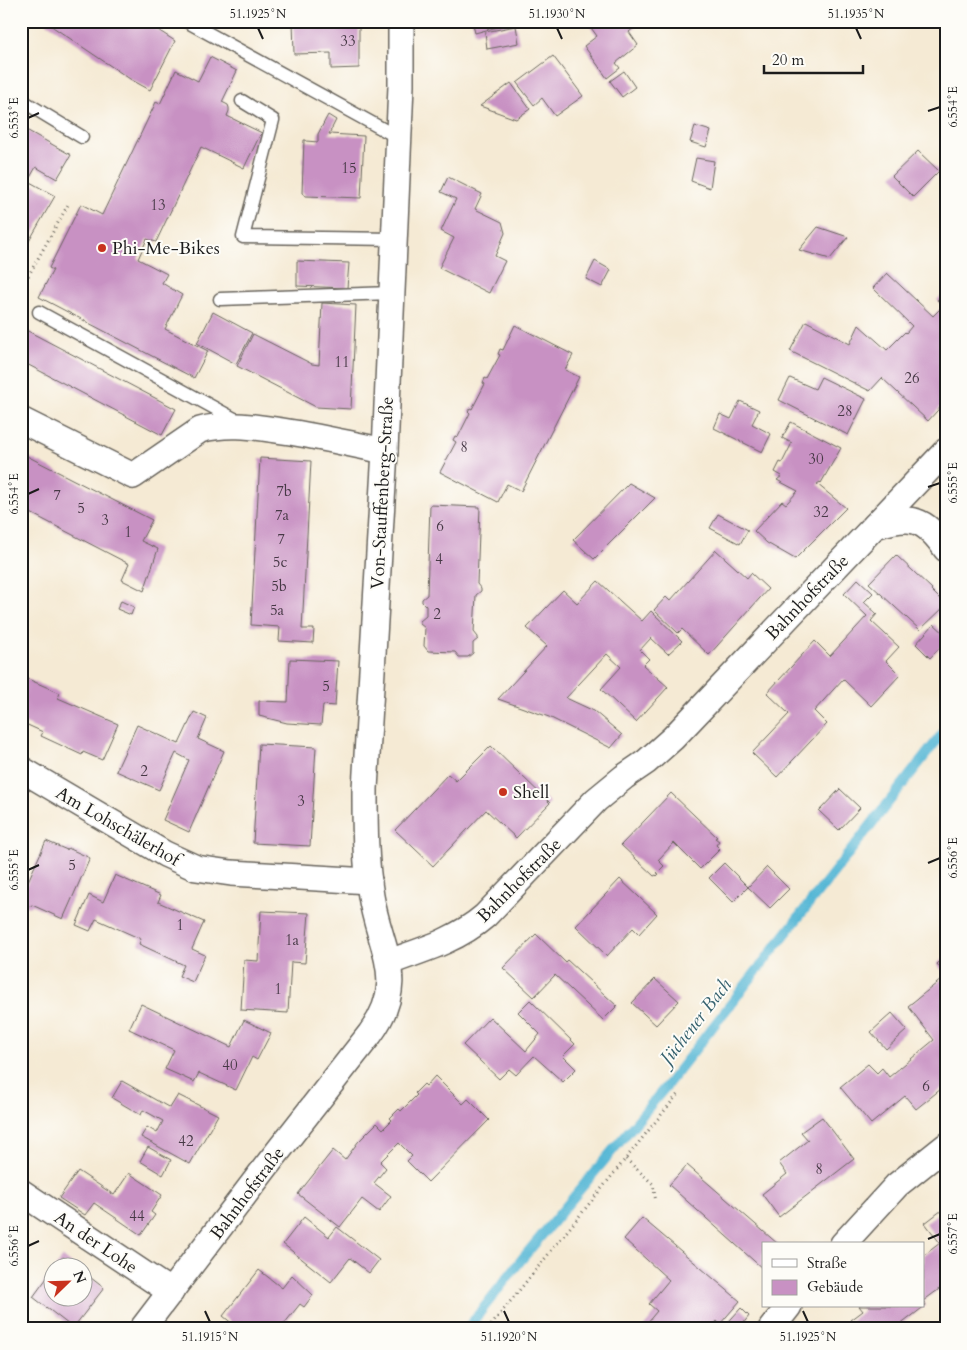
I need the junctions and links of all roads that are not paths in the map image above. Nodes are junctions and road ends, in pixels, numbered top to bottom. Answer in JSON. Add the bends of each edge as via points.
{"nodes":[{"id":1,"x":186,"y":21,"type":"edge"},
{"id":2,"x":402,"y":21,"type":"edge"},
{"id":3,"x":21,"y":100,"type":"edge"},
{"id":4,"x":242,"y":102,"type":"dead end"},
{"id":5,"x":82,"y":137,"type":"dead end"},
{"id":6,"x":400,"y":138,"type":"junction"},
{"id":7,"x":395,"y":238,"type":"junction"},
{"id":8,"x":392,"y":293,"type":"junction"},
{"id":9,"x":220,"y":299,"type":"dead end"},
{"id":10,"x":39,"y":312,"type":"dead end"},
{"id":11,"x":21,"y":420,"type":"edge"},
{"id":12,"x":247,"y":425,"type":"junction"},
{"id":13,"x":385,"y":451,"type":"junction"},
{"id":14,"x":946,"y":451,"type":"edge"},
{"id":15,"x":875,"y":526,"type":"junction"},
{"id":16,"x":946,"y":549,"type":"edge"},
{"id":17,"x":21,"y":769,"type":"edge"},
{"id":18,"x":369,"y":881,"type":"junction"},
{"id":19,"x":389,"y":962,"type":"junction"},
{"id":20,"x":946,"y":1146,"type":"edge"},
{"id":21,"x":21,"y":1192,"type":"edge"},
{"id":22,"x":845,"y":1242,"type":"edge"},
{"id":23,"x":170,"y":1292,"type":"junction"},
{"id":24,"x":787,"y":1308,"type":"edge"},
{"id":25,"x":142,"y":1329,"type":"edge"},
{"id":26,"x":771,"y":1329,"type":"edge"}],
"edges":[{"from":1,"to":6,"type":"lane"},
{"from":2,"to":6,"type":"street","name":"Von-Stauffenberg-Straße"},
{"from":3,"to":5,"type":"lane"},
{"from":4,"to":7,"type":"lane","via":[[273,120],[243,236]]},
{"from":6,"to":7,"type":"street","name":"Von-Stauffenberg-Straße"},
{"from":7,"to":8,"type":"street","name":"Von-Stauffenberg-Straße"},
{"from":8,"to":9,"type":"lane"},
{"from":8,"to":13,"type":"street","name":"Von-Stauffenberg-Straße"},
{"from":10,"to":12,"type":"lane"},
{"from":11,"to":12,"type":"street","via":[[133,476],[200,430]]},
{"from":12,"to":13,"type":"street"},
{"from":13,"to":18,"type":"street","name":"Von-Stauffenberg-Straße","via":[[365,789]]},
{"from":14,"to":15,"type":"street","name":"Bahnhofstraße"},
{"from":15,"to":16,"type":"street","via":[[902,520],[921,523]]},
{"from":15,"to":19,"type":"street","name":"Bahnhofstraße","via":[[673,738],[596,800],[485,916],[451,940]]},
{"from":17,"to":18,"type":"street","name":"Am Lohschälerhof","via":[[165,854],[196,868]]},
{"from":18,"to":19,"type":"street","name":"Von-Stauffenberg-Straße"},
{"from":19,"to":23,"type":"street","name":"Bahnhofstraße","via":[[388,1000],[377,1026]]},
{"from":20,"to":22,"type":"street","via":[[897,1185]]},
{"from":21,"to":23,"type":"street","name":"An der Lohe"},
{"from":23,"to":25,"type":"street","name":"Bahnhofstraße"},
{"from":24,"to":26,"type":"street"}]}
